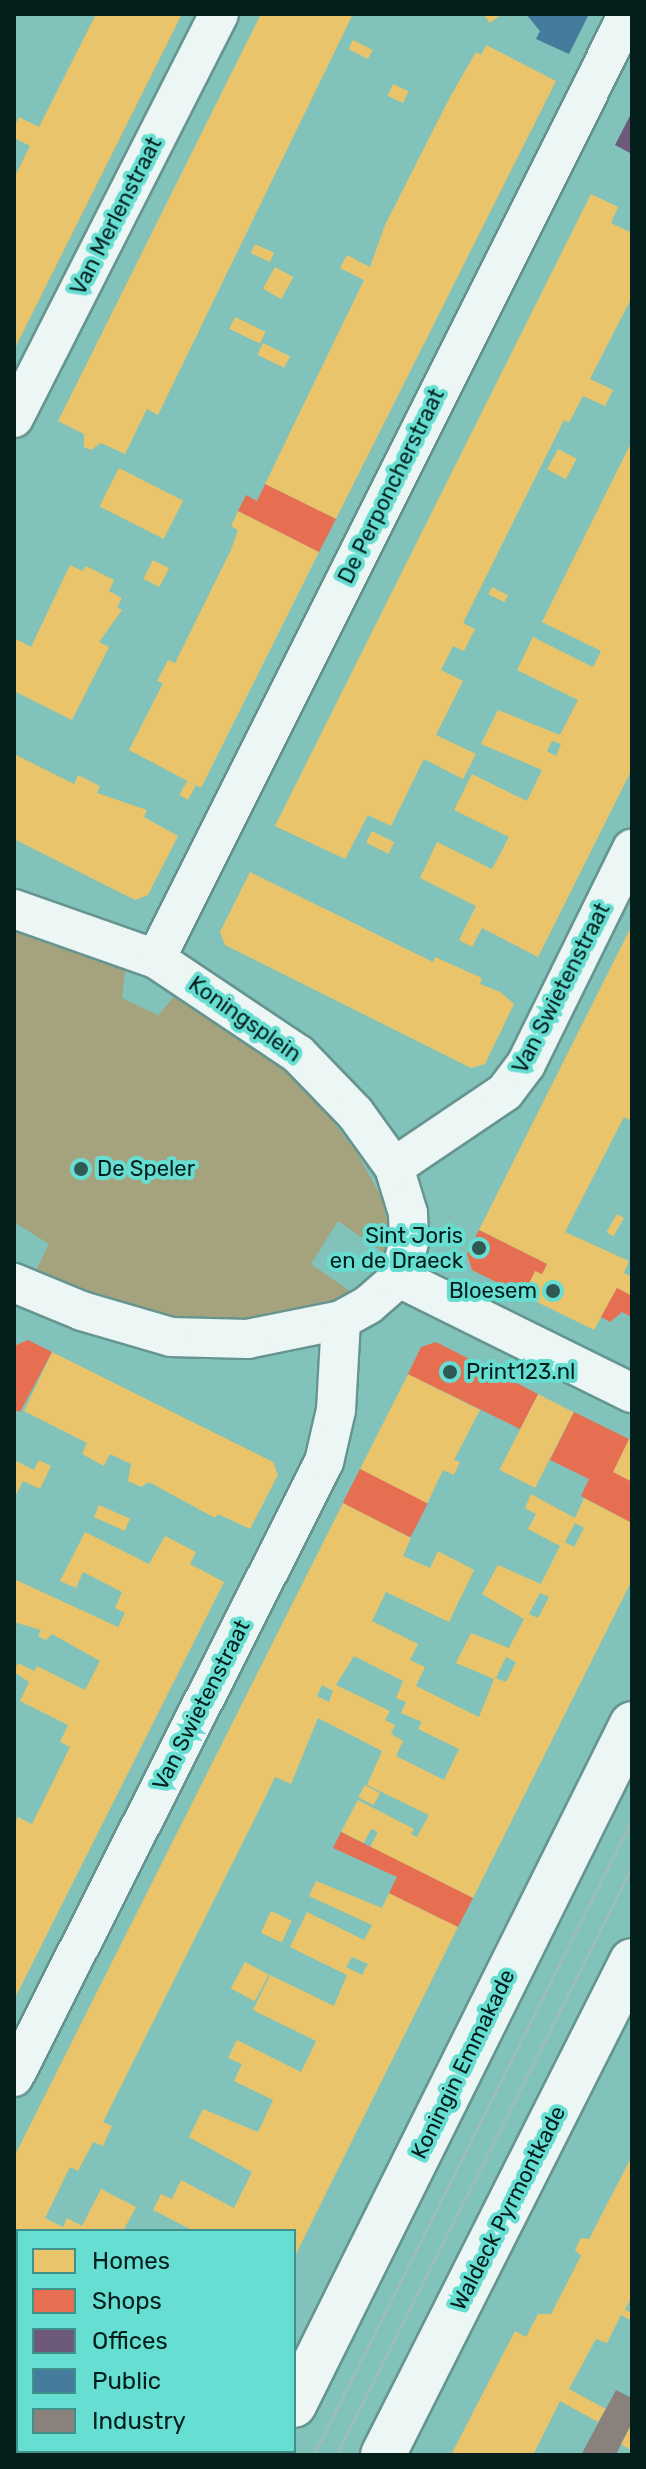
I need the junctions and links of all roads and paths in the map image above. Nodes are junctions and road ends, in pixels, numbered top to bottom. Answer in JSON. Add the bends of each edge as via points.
{"nodes":[{"id":1,"x":219,"y":14,"type":"edge"},
{"id":2,"x":628,"y":14,"type":"edge"},
{"id":3,"x":14,"y":418,"type":"edge"},
{"id":4,"x":632,"y":849,"type":"edge"},
{"id":5,"x":14,"y":909,"type":"edge"},
{"id":6,"x":156,"y":959,"type":"junction"},
{"id":7,"x":394,"y":1167,"type":"junction"},
{"id":8,"x":399,"y":1278,"type":"junction"},
{"id":9,"x":14,"y":1283,"type":"edge"},
{"id":10,"x":341,"y":1320,"type":"junction"},
{"id":11,"x":632,"y":1393,"type":"edge"},
{"id":12,"x":632,"y":1724,"type":"edge"},
{"id":13,"x":632,"y":1961,"type":"edge"},
{"id":14,"x":14,"y":2077,"type":"edge"},
{"id":15,"x":296,"y":2401,"type":"edge"},
{"id":16,"x":383,"y":2455,"type":"edge"}],
"edges":[{"from":1,"to":3,"type":"street","name":"Van Merlenstraat"},
{"from":2,"to":6,"type":"street","name":"De Perponcherstraat"},
{"from":4,"to":7,"type":"street","name":"Van Swietenstraat","via":[[526,1064],[505,1092]]},
{"from":5,"to":6,"type":"street","name":"Koningsplein"},
{"from":6,"to":7,"type":"street","name":"Koningsplein","via":[[298,1054],[355,1113]]},
{"from":7,"to":8,"type":"street","name":"Koningsplein","via":[[408,1213],[409,1242]]},
{"from":8,"to":10,"type":"street","via":[[384,1295]]},
{"from":8,"to":11,"type":"street"},
{"from":9,"to":10,"type":"street","via":[[82,1311],[171,1337],[248,1339]]},
{"from":10,"to":14,"type":"street","name":"Van Swietenstraat","via":[[336,1410],[324,1462]]},
{"from":12,"to":15,"type":"main road","name":"Koningin Emmakade"},
{"from":13,"to":16,"type":"main road","name":"Waldeck Pyrmontkade"}]}
